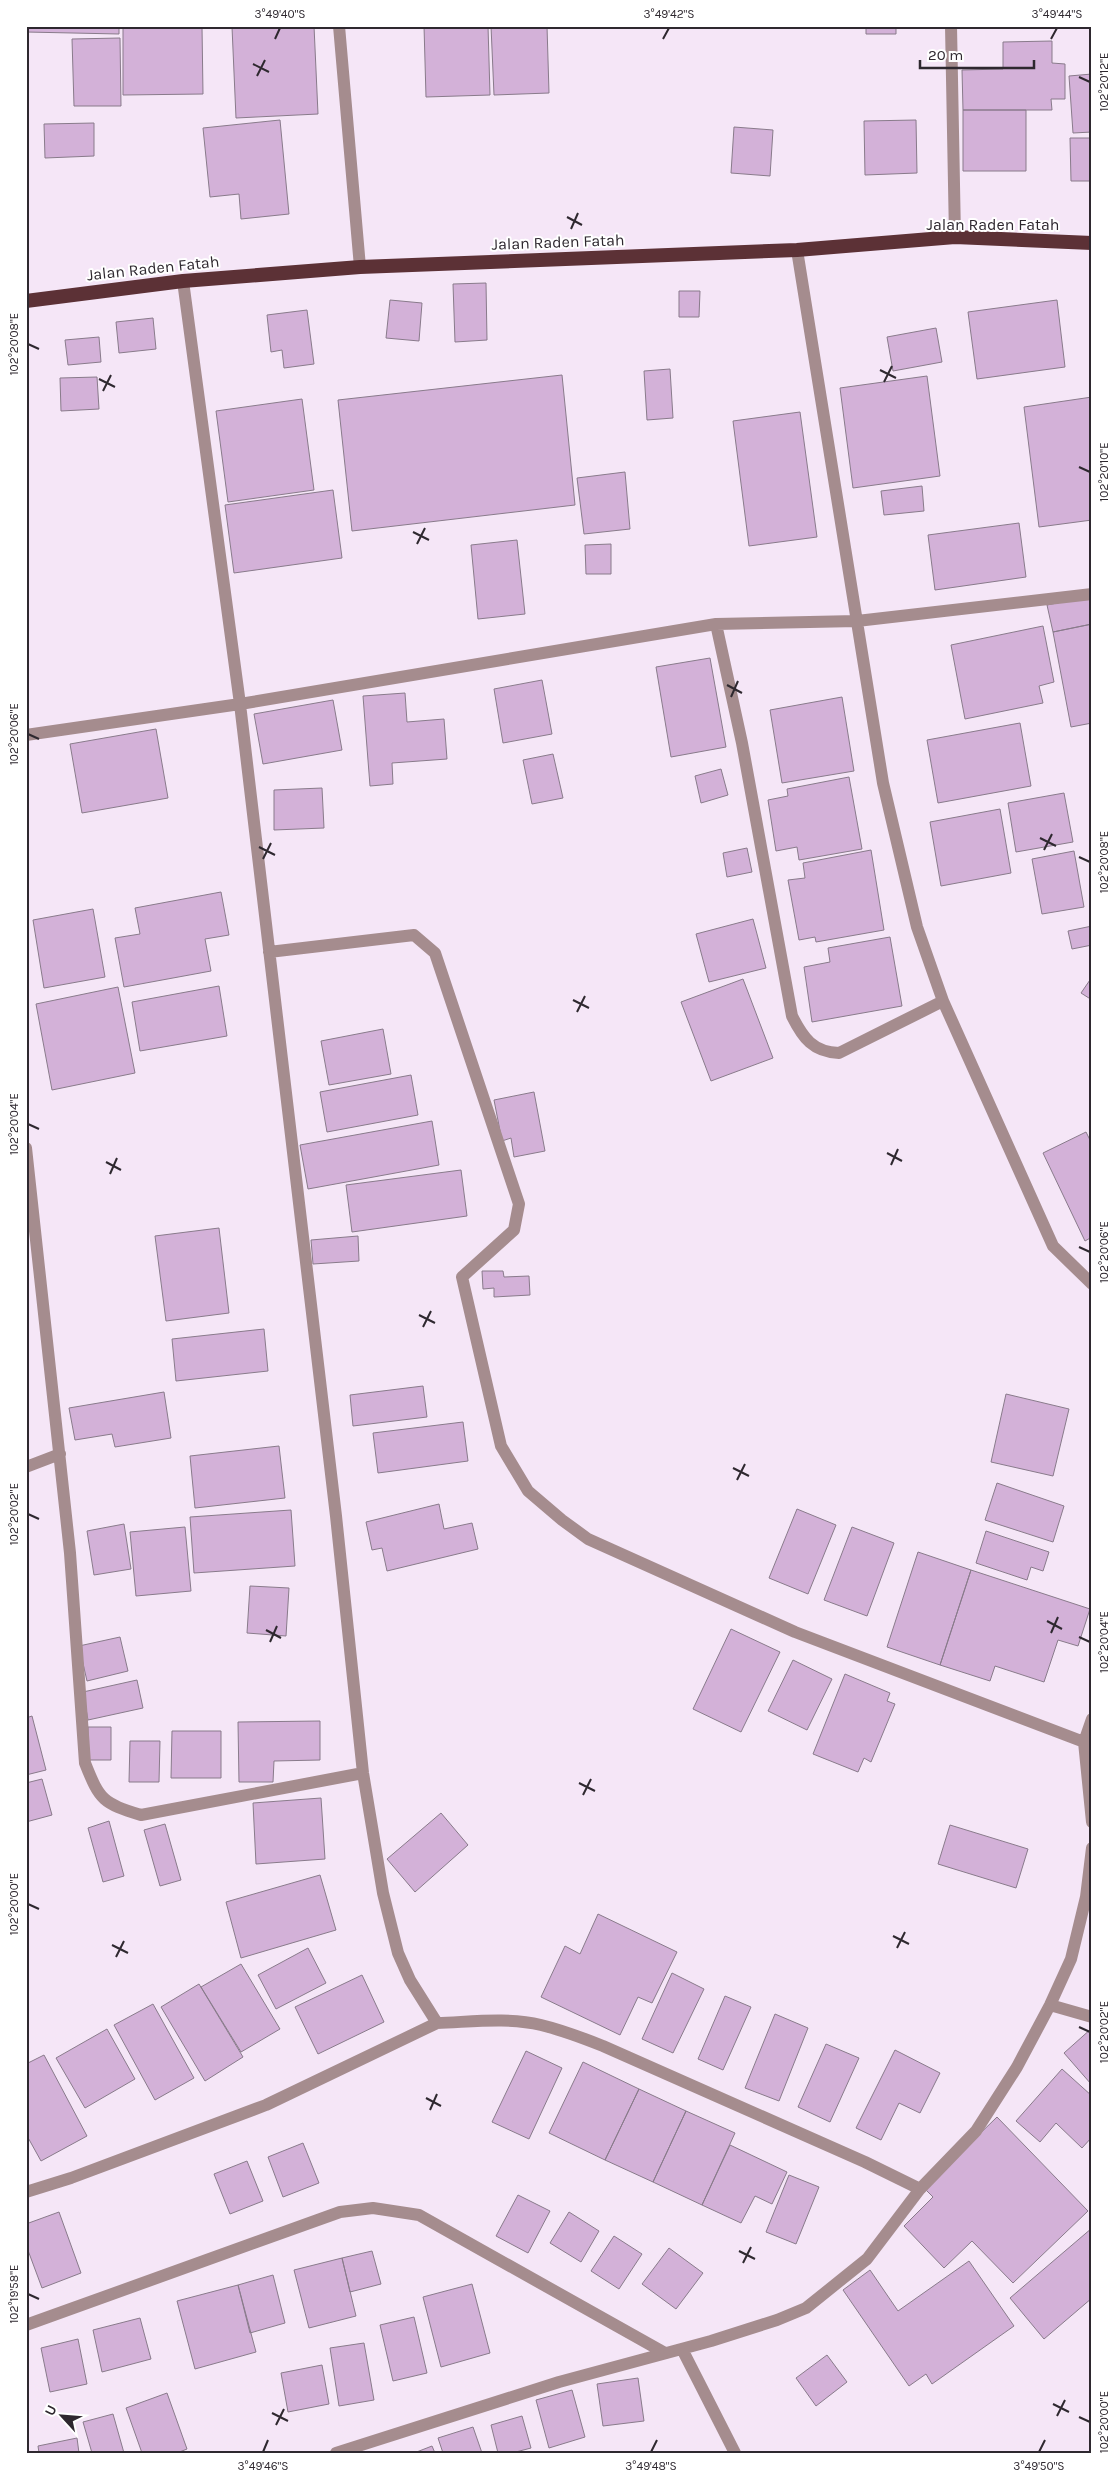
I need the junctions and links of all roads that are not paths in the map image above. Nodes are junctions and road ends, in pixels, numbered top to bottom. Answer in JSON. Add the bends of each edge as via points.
{"nodes":[{"id":1,"x":339,"y":26,"type":"edge"},
{"id":2,"x":951,"y":26,"type":"edge"},
{"id":3,"x":955,"y":237,"type":"junction"},
{"id":4,"x":1092,"y":243,"type":"edge"},
{"id":5,"x":797,"y":250,"type":"junction"},
{"id":6,"x":360,"y":267,"type":"junction"},
{"id":7,"x":183,"y":281,"type":"junction"},
{"id":8,"x":26,"y":301,"type":"edge"},
{"id":9,"x":1092,"y":594,"type":"edge"},
{"id":10,"x":857,"y":620,"type":"junction"},
{"id":11,"x":716,"y":624,"type":"junction"},
{"id":12,"x":240,"y":704,"type":"junction"},
{"id":13,"x":26,"y":735,"type":"edge"},
{"id":14,"x":269,"y":952,"type":"junction"},
{"id":15,"x":943,"y":1001,"type":"junction"},
{"id":16,"x":26,"y":1148,"type":"edge"},
{"id":17,"x":29,"y":1189,"type":"edge"},
{"id":18,"x":1092,"y":1284,"type":"edge"},
{"id":19,"x":60,"y":1454,"type":"junction"},
{"id":20,"x":26,"y":1468,"type":"edge"},
{"id":21,"x":1092,"y":1719,"type":"edge"},
{"id":22,"x":1084,"y":1742,"type":"junction"},
{"id":23,"x":363,"y":1773,"type":"junction"},
{"id":24,"x":1092,"y":1822,"type":"edge"},
{"id":25,"x":1092,"y":1848,"type":"edge"},
{"id":26,"x":1050,"y":2005,"type":"junction"},
{"id":27,"x":1092,"y":2017,"type":"edge"},
{"id":28,"x":437,"y":2023,"type":"junction"},
{"id":29,"x":920,"y":2189,"type":"junction"},
{"id":30,"x":26,"y":2192,"type":"edge"},
{"id":31,"x":26,"y":2326,"type":"edge"},
{"id":32,"x":682,"y":2349,"type":"junction"},
{"id":33,"x":665,"y":2353,"type":"junction"},
{"id":34,"x":336,"y":2453,"type":"edge"},
{"id":35,"x":735,"y":2453,"type":"edge"}],
"edges":[{"from":1,"to":6,"type":"street"},
{"from":2,"to":3,"type":"street"},
{"from":3,"to":4,"type":"highway","name":"Jalan Raden Fatah"},
{"from":3,"to":5,"type":"highway","name":"Jalan Raden Fatah"},
{"from":5,"to":6,"type":"highway","name":"Jalan Raden Fatah"},
{"from":5,"to":10,"type":"street"},
{"from":6,"to":7,"type":"highway","name":"Jalan Raden Fatah"},
{"from":7,"to":8,"type":"highway","name":"Jalan Raden Fatah"},
{"from":7,"to":12,"type":"street"},
{"from":9,"to":10,"type":"street"},
{"from":10,"to":11,"type":"street"},
{"from":10,"to":15,"type":"street","via":[[883,784],[917,927]]},
{"from":11,"to":12,"type":"street"},
{"from":11,"to":15,"type":"street","via":[[742,743],[792,1016],[800,1034],[812,1046],[838,1053]]},
{"from":12,"to":13,"type":"street"},
{"from":12,"to":14,"type":"street"},
{"from":14,"to":22,"type":"street","via":[[414,935],[434,953],[519,1204],[514,1230],[462,1277],[501,1446],[528,1491],[588,1538],[794,1632]]},
{"from":14,"to":23,"type":"street"},
{"from":15,"to":18,"type":"street","via":[[1053,1246]]},
{"from":16,"to":17,"type":"street"},
{"from":17,"to":19,"type":"street"},
{"from":19,"to":20,"type":"street"},
{"from":19,"to":23,"type":"street","via":[[85,1763],[96,1792],[114,1806],[141,1815]]},
{"from":21,"to":22,"type":"street"},
{"from":22,"to":24,"type":"street"},
{"from":23,"to":28,"type":"street","via":[[383,1893],[398,1953],[410,1980]]},
{"from":25,"to":26,"type":"street","via":[[1086,1897],[1071,1959]]},
{"from":26,"to":27,"type":"street"},
{"from":26,"to":29,"type":"street","via":[[1017,2067],[976,2131]]},
{"from":28,"to":29,"type":"street","via":[[512,2022],[539,2024],[566,2032]]},
{"from":28,"to":30,"type":"street","via":[[266,2105]]},
{"from":29,"to":32,"type":"street","via":[[867,2259],[806,2308]]},
{"from":31,"to":33,"type":"street","via":[[340,2212],[373,2208],[419,2215]]},
{"from":32,"to":33,"type":"street"},
{"from":32,"to":35,"type":"street"},
{"from":33,"to":34,"type":"street","via":[[559,2382]]}]}
